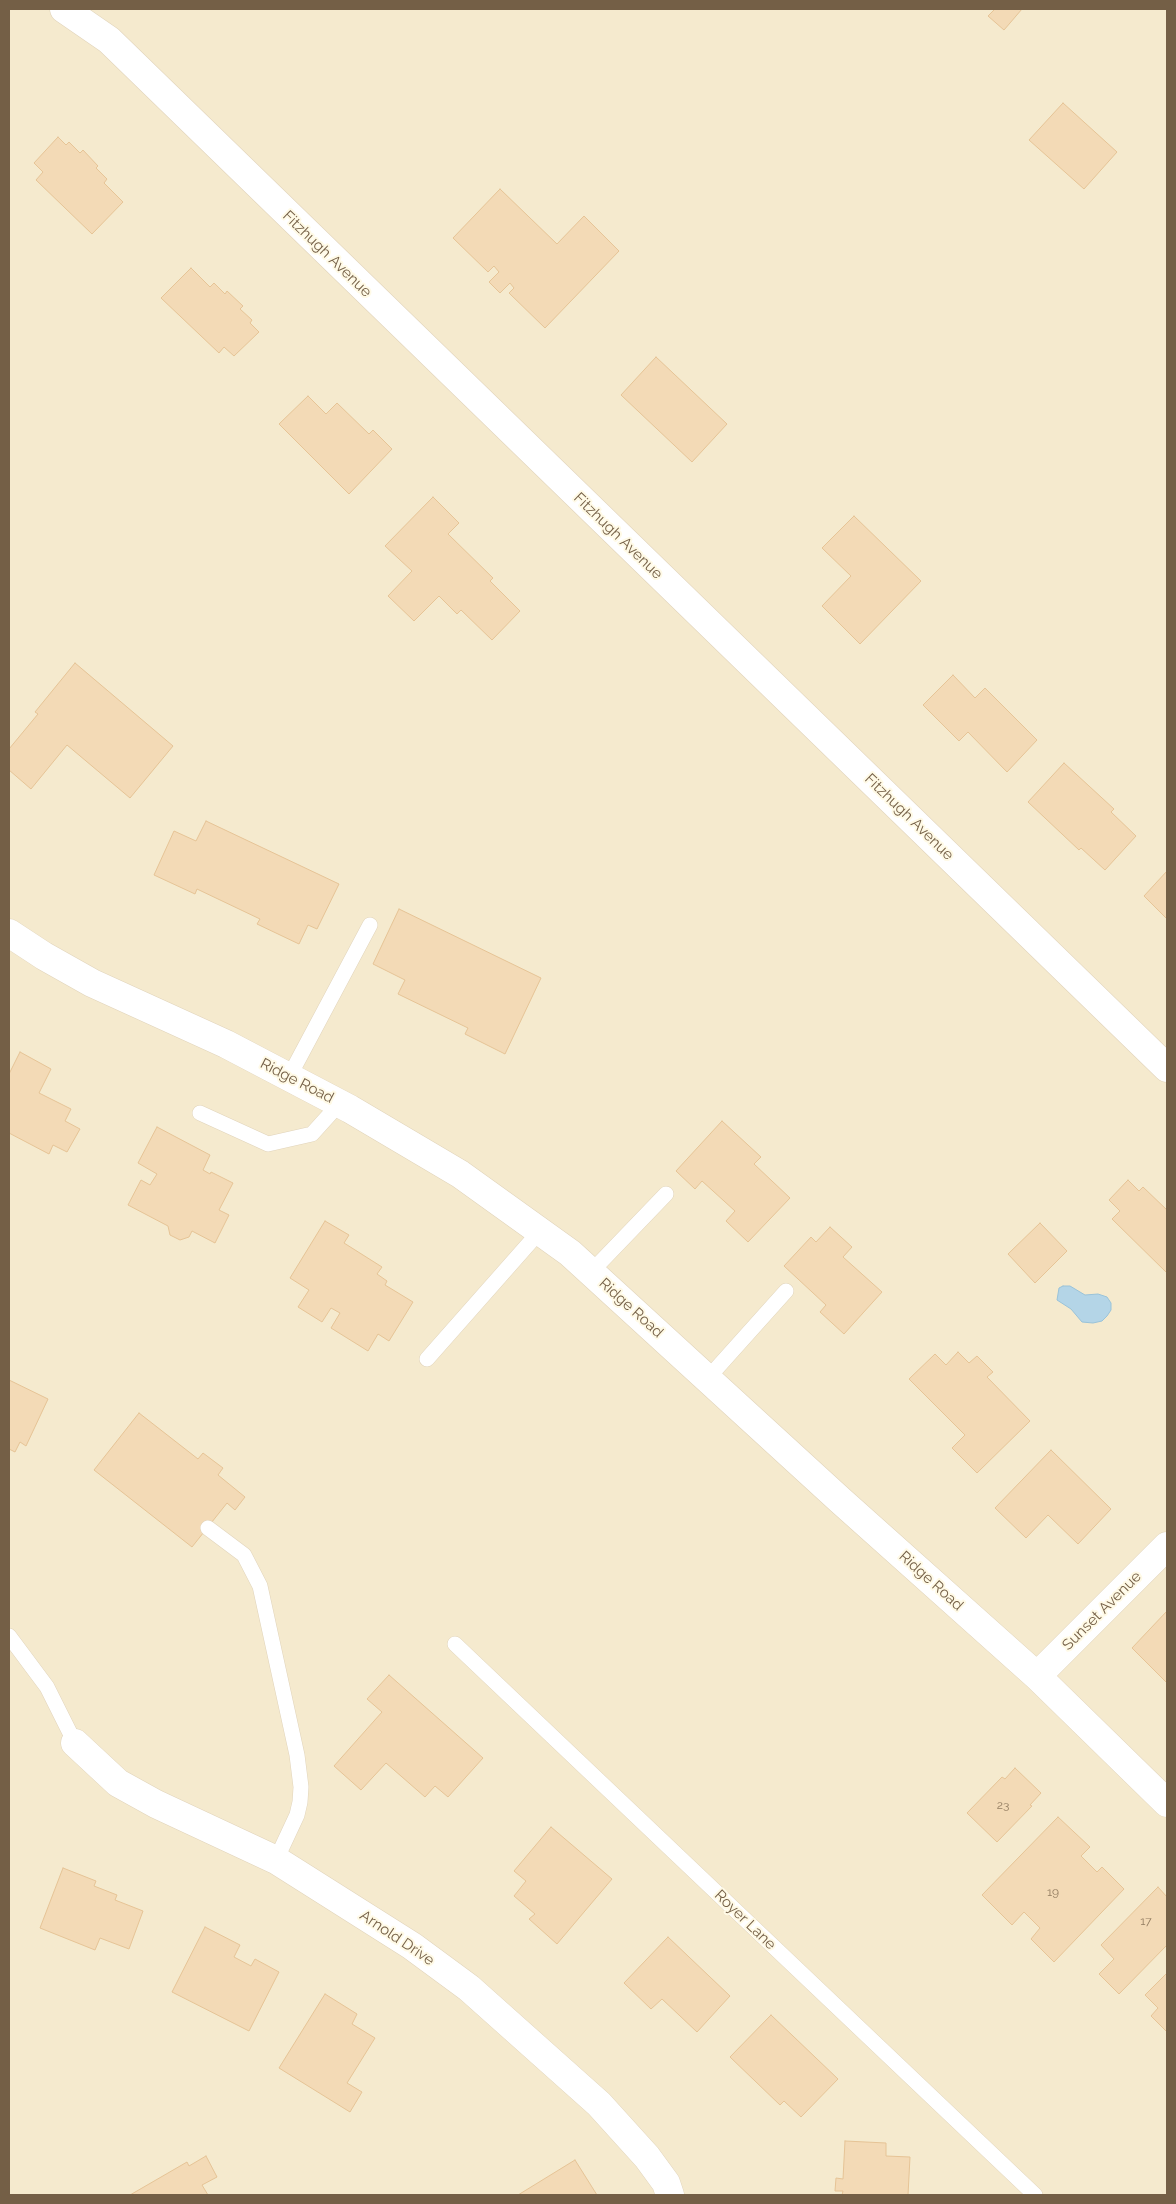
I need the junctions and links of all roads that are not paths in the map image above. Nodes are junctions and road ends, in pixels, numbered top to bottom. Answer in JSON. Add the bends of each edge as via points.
{"nodes":[{"id":1,"x":79,"y":13,"type":"edge"},
{"id":2,"x":370,"y":925,"type":"dead end"},
{"id":3,"x":9,"y":933,"type":"edge"},
{"id":4,"x":1167,"y":1068,"type":"edge"},
{"id":5,"x":289,"y":1077,"type":"junction"},
{"id":6,"x":340,"y":1103,"type":"junction"},
{"id":7,"x":200,"y":1113,"type":"dead end"},
{"id":8,"x":666,"y":1194,"type":"dead end"},
{"id":9,"x":540,"y":1231,"type":"junction"},
{"id":10,"x":591,"y":1272,"type":"junction"},
{"id":11,"x":786,"y":1290,"type":"dead end"},
{"id":12,"x":427,"y":1359,"type":"dead end"},
{"id":13,"x":708,"y":1378,"type":"junction"},
{"id":14,"x":208,"y":1528,"type":"dead end"},
{"id":15,"x":1167,"y":1546,"type":"edge"},
{"id":16,"x":9,"y":1636,"type":"edge"},
{"id":17,"x":455,"y":1644,"type":"dead end"},
{"id":18,"x":1037,"y":1676,"type":"junction"},
{"id":19,"x":75,"y":1743,"type":"joint"},
{"id":20,"x":1167,"y":1803,"type":"edge"},
{"id":21,"x":276,"y":1860,"type":"junction"},
{"id":22,"x":670,"y":2195,"type":"edge"},
{"id":23,"x":1034,"y":2195,"type":"edge"}],
"edges":[{"from":1,"to":4,"type":"street","name":"Fitzhugh Avenue"},
{"from":2,"to":5,"type":"lane"},
{"from":3,"to":5,"type":"street","name":"Ridge Road","via":[[92,983],[226,1044]]},
{"from":5,"to":6,"type":"street","name":"Ridge Road"},
{"from":6,"to":7,"type":"lane","via":[[312,1134],[268,1144]]},
{"from":6,"to":9,"type":"street","name":"Ridge Road","via":[[460,1174]]},
{"from":8,"to":10,"type":"lane"},
{"from":9,"to":10,"type":"street","name":"Ridge Road"},
{"from":9,"to":12,"type":"lane"},
{"from":10,"to":13,"type":"street","name":"Ridge Road"},
{"from":11,"to":13,"type":"lane"},
{"from":13,"to":18,"type":"street","name":"Ridge Road"},
{"from":14,"to":21,"type":"lane","via":[[244,1556],[260,1586],[297,1755],[302,1787],[300,1802]]},
{"from":15,"to":18,"type":"street","name":"Sunset Avenue"},
{"from":16,"to":19,"type":"lane","via":[[48,1687]]},
{"from":17,"to":23,"type":"lane","name":"Royer Lane"},
{"from":18,"to":20,"type":"street","name":"Ridge Road"},
{"from":19,"to":21,"type":"street","name":"Arnold Drive","via":[[118,1783]]},
{"from":21,"to":22,"type":"street","name":"Arnold Drive","via":[[412,1946],[469,1988],[599,2104],[647,2157],[666,2183]]}]}
